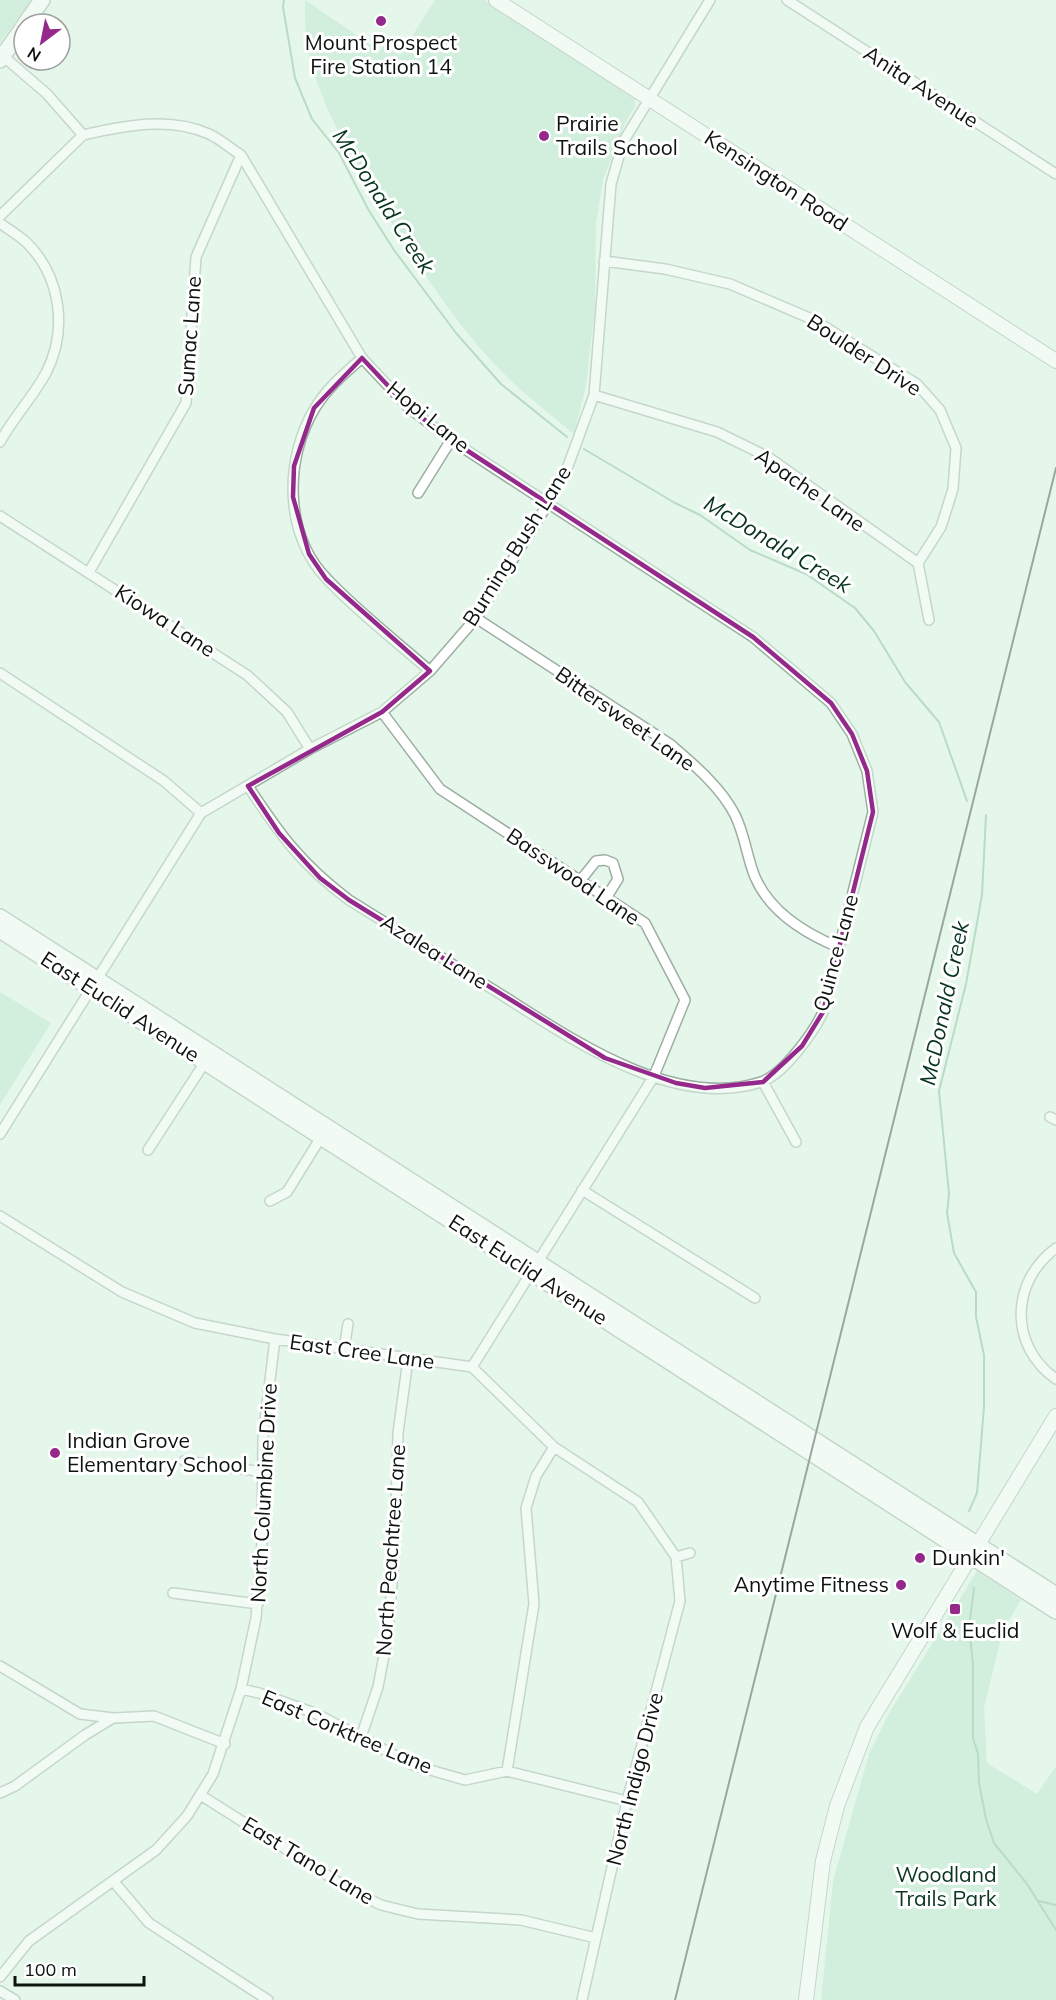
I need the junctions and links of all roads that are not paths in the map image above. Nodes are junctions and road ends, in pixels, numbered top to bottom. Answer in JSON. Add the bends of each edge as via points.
{"nodes":[{"id":1,"x":496,"y":0,"type":"edge"},
{"id":2,"x":710,"y":0,"type":"edge"},
{"id":3,"x":787,"y":0,"type":"edge"},
{"id":4,"x":12,"y":43,"type":"edge"},
{"id":5,"x":1,"y":58,"type":"edge"},
{"id":6,"x":648,"y":99,"type":"junction"},
{"id":7,"x":83,"y":135,"type":"junction"},
{"id":8,"x":241,"y":155,"type":"junction"},
{"id":9,"x":1056,"y":174,"type":"edge"},
{"id":10,"x":0,"y":216,"type":"edge"},
{"id":11,"x":0,"y":223,"type":"edge"},
{"id":12,"x":604,"y":261,"type":"junction"},
{"id":13,"x":362,"y":358,"type":"junction"},
{"id":14,"x":1056,"y":361,"type":"edge"},
{"id":15,"x":594,"y":395,"type":"junction"},
{"id":16,"x":451,"y":440,"type":"junction"},
{"id":17,"x":0,"y":442,"type":"edge"},
{"id":18,"x":418,"y":493,"type":"dead end"},
{"id":19,"x":549,"y":502,"type":"junction"},
{"id":20,"x":0,"y":516,"type":"edge"},
{"id":21,"x":918,"y":563,"type":"junction"},
{"id":22,"x":89,"y":572,"type":"junction"},
{"id":23,"x":476,"y":618,"type":"junction"},
{"id":24,"x":929,"y":620,"type":"dead end"},
{"id":25,"x":430,"y":671,"type":"junction"},
{"id":26,"x":0,"y":673,"type":"edge"},
{"id":27,"x":382,"y":712,"type":"junction"},
{"id":28,"x":852,"y":734,"type":"joint"},
{"id":29,"x":310,"y":749,"type":"junction"},
{"id":30,"x":248,"y":786,"type":"junction"},
{"id":31,"x":201,"y":813,"type":"junction"},
{"id":32,"x":580,"y":881,"type":"junction"},
{"id":33,"x":606,"y":898,"type":"junction"},
{"id":34,"x":0,"y":916,"type":"edge"},
{"id":35,"x":0,"y":930,"type":"edge"},
{"id":36,"x":838,"y":947,"type":"junction"},
{"id":37,"x":94,"y":984,"type":"junction"},
{"id":38,"x":208,"y":1057,"type":"junction"},
{"id":39,"x":654,"y":1076,"type":"junction"},
{"id":40,"x":763,"y":1082,"type":"junction"},
{"id":41,"x":324,"y":1132,"type":"junction"},
{"id":42,"x":0,"y":1134,"type":"edge"},
{"id":43,"x":796,"y":1142,"type":"dead end"},
{"id":44,"x":148,"y":1150,"type":"dead end"},
{"id":45,"x":582,"y":1190,"type":"junction"},
{"id":46,"x":270,"y":1201,"type":"dead end"},
{"id":47,"x":0,"y":1216,"type":"edge"},
{"id":48,"x":1056,"y":1248,"type":"edge"},
{"id":49,"x":534,"y":1266,"type":"junction"},
{"id":50,"x":755,"y":1298,"type":"dead end"},
{"id":51,"x":348,"y":1324,"type":"dead end"},
{"id":52,"x":275,"y":1339,"type":"junction"},
{"id":53,"x":344,"y":1349,"type":"junction"},
{"id":54,"x":408,"y":1359,"type":"junction"},
{"id":55,"x":472,"y":1367,"type":"junction"},
{"id":56,"x":1056,"y":1379,"type":"edge"},
{"id":57,"x":1056,"y":1416,"type":"edge"},
{"id":58,"x":554,"y":1447,"type":"junction"},
{"id":59,"x":184,"y":1461,"type":"dead end"},
{"id":60,"x":262,"y":1472,"type":"junction"},
{"id":61,"x":974,"y":1552,"type":"junction"},
{"id":62,"x":690,"y":1553,"type":"dead end"},
{"id":63,"x":676,"y":1557,"type":"junction"},
{"id":64,"x":172,"y":1593,"type":"dead end"},
{"id":65,"x":1056,"y":1595,"type":"edge"},
{"id":66,"x":258,"y":1604,"type":"junction"},
{"id":67,"x":1056,"y":1611,"type":"edge"},
{"id":68,"x":0,"y":1666,"type":"edge"},
{"id":69,"x":242,"y":1689,"type":"junction"},
{"id":70,"x":80,"y":1714,"type":"junction"},
{"id":71,"x":113,"y":1718,"type":"junction"},
{"id":72,"x":85,"y":1735,"type":"junction"},
{"id":73,"x":361,"y":1737,"type":"junction"},
{"id":74,"x":225,"y":1744,"type":"junction"},
{"id":75,"x":507,"y":1771,"type":"junction"},
{"id":76,"x":0,"y":1793,"type":"edge"},
{"id":77,"x":202,"y":1796,"type":"junction"},
{"id":78,"x":627,"y":1802,"type":"junction"},
{"id":79,"x":114,"y":1882,"type":"junction"},
{"id":80,"x":596,"y":1938,"type":"junction"},
{"id":81,"x":0,"y":1977,"type":"edge"},
{"id":82,"x":0,"y":1991,"type":"edge"},
{"id":83,"x":15,"y":2000,"type":"edge"},
{"id":84,"x":268,"y":2000,"type":"edge"},
{"id":85,"x":582,"y":2000,"type":"edge"},
{"id":86,"x":806,"y":2000,"type":"edge"}],
"edges":[{"from":1,"to":6,"type":"main road","name":"Kensington Road"},
{"from":2,"to":6,"type":"street","name":"Burning Bush Lane"},
{"from":3,"to":9,"type":"street","name":"Anita Avenue"},
{"from":4,"to":5,"type":"main road"},
{"from":5,"to":7,"type":"street","via":[[47,94]]},
{"from":6,"to":12,"type":"street","name":"Burning Bush Lane","via":[[623,142],[611,184]]},
{"from":6,"to":14,"type":"main road","name":"Kensington Road"},
{"from":7,"to":8,"type":"street","name":"Hopi Lane","via":[[132,125],[172,124],[208,134]]},
{"from":7,"to":10,"type":"street"},
{"from":8,"to":13,"type":"street","name":"Hopi Lane"},
{"from":8,"to":22,"type":"street","name":"Sumac Lane","via":[[196,257],[186,403]]},
{"from":11,"to":17,"type":"street","via":[[26,242],[46,268],[58,302],[59,339],[46,374]]},
{"from":12,"to":15,"type":"street","name":"Burning Bush Lane"},
{"from":12,"to":21,"type":"street","name":"Boulder Drive","via":[[665,269],[730,284],[814,320],[917,384],[940,410],[956,448],[953,489],[941,527]]},
{"from":13,"to":16,"type":"street","name":"Hopi Lane","via":[[408,407]]},
{"from":13,"to":25,"type":"street","via":[[314,408],[302,437],[294,466],[293,497],[298,526],[309,554],[326,579]]},
{"from":15,"to":19,"type":"street","name":"Burning Bush Lane","via":[[568,466]]},
{"from":15,"to":21,"type":"street","name":"Apache Lane","via":[[717,432],[768,457]]},
{"from":16,"to":18,"type":"street"},
{"from":16,"to":19,"type":"street","name":"Hopi Lane"},
{"from":19,"to":23,"type":"street","name":"Burning Bush Lane"},
{"from":19,"to":28,"type":"street","name":"Hopi Lane","via":[[753,637],[831,703]]},
{"from":20,"to":22,"type":"street","name":"Kiowa Lane"},
{"from":21,"to":24,"type":"street"},
{"from":22,"to":29,"type":"street","name":"Kiowa Lane","via":[[247,675],[287,712]]},
{"from":23,"to":25,"type":"street","name":"Burning Bush Lane"},
{"from":23,"to":36,"type":"street","name":"Bittersweet Lane","via":[[670,744],[697,767],[735,813],[754,875],[765,896],[809,935]]},
{"from":25,"to":27,"type":"street","name":"Burning Bush Lane"},
{"from":26,"to":31,"type":"street","via":[[164,781]]},
{"from":27,"to":29,"type":"street","name":"Burning Bush Lane"},
{"from":27,"to":32,"type":"street","name":"Basswood Lane","via":[[440,789]]},
{"from":28,"to":36,"type":"street","name":"Quince Lane","via":[[867,771],[873,812]]},
{"from":29,"to":30,"type":"street","name":"Burning Bush Lane"},
{"from":30,"to":31,"type":"street","name":"Burning Bush Lane"},
{"from":30,"to":39,"type":"street","name":"Azalea Lane","via":[[298,858],[349,900],[605,1058]]},
{"from":31,"to":37,"type":"street","name":"Burning Bush Lane"},
{"from":32,"to":33,"type":"street","name":"Basswood Lane"},
{"from":32,"to":33,"type":"street","via":[[596,861],[613,863],[618,879]]},
{"from":33,"to":39,"type":"street","name":"Basswood Lane","via":[[645,923],[685,1000]]},
{"from":34,"to":37,"type":"main road","name":"East Euclid Avenue"},
{"from":35,"to":37,"type":"main road","name":"East Euclid Avenue"},
{"from":36,"to":40,"type":"street","name":"Quince Lane","via":[[823,1012],[815,1029]]},
{"from":37,"to":38,"type":"main road","name":"East Euclid Avenue"},
{"from":37,"to":42,"type":"street","name":"Burning Bush Lane"},
{"from":38,"to":41,"type":"main road","name":"East Euclid Avenue"},
{"from":38,"to":44,"type":"street"},
{"from":39,"to":40,"type":"street","via":[[705,1088]]},
{"from":39,"to":45,"type":"street","name":"Basswood Lane"},
{"from":40,"to":43,"type":"street"},
{"from":41,"to":46,"type":"street","via":[[287,1192]]},
{"from":41,"to":49,"type":"main road","name":"East Euclid Avenue"},
{"from":45,"to":49,"type":"street","name":"Basswood Lane"},
{"from":45,"to":50,"type":"street"},
{"from":47,"to":52,"type":"street","name":"East Cree Lane","via":[[122,1292],[159,1309],[195,1323]]},
{"from":48,"to":56,"type":"street","via":[[1031,1275],[1022,1297],[1020,1319],[1033,1357]]},
{"from":49,"to":55,"type":"street","name":"Basswood Lane"},
{"from":49,"to":61,"type":"main road","name":"East Euclid Avenue"},
{"from":51,"to":53,"type":"street"},
{"from":52,"to":53,"type":"street","name":"East Cree Lane"},
{"from":52,"to":60,"type":"street","name":"North Columbine Drive"},
{"from":53,"to":54,"type":"street","name":"East Cree Lane"},
{"from":54,"to":55,"type":"street","name":"East Cree Lane"},
{"from":54,"to":73,"type":"street","name":"North Peachtree Lane","via":[[398,1433],[388,1634],[378,1687]]},
{"from":55,"to":58,"type":"street"},
{"from":57,"to":61,"type":"main road"},
{"from":58,"to":63,"type":"street","via":[[638,1502]]},
{"from":58,"to":75,"type":"street","via":[[536,1476],[526,1508],[534,1604]]},
{"from":59,"to":60,"type":"street"},
{"from":60,"to":66,"type":"street","name":"North Columbine Drive"},
{"from":61,"to":65,"type":"main road","name":"East Euclid Avenue"},
{"from":61,"to":67,"type":"main road","name":"East Euclid Avenue"},
{"from":61,"to":86,"type":"main road","via":[[867,1727],[851,1764],[823,1861]]},
{"from":62,"to":63,"type":"street"},
{"from":63,"to":78,"type":"street","name":"North Indigo Drive","via":[[678,1610]]},
{"from":64,"to":66,"type":"street"},
{"from":66,"to":69,"type":"street","name":"North Columbine Drive"},
{"from":68,"to":70,"type":"street"},
{"from":69,"to":73,"type":"street","name":"East Corktree Lane","via":[[294,1704]]},
{"from":69,"to":74,"type":"street","name":"North Columbine Drive"},
{"from":70,"to":71,"type":"street"},
{"from":70,"to":72,"type":"street"},
{"from":71,"to":72,"type":"street"},
{"from":71,"to":74,"type":"street","via":[[154,1716]]},
{"from":72,"to":76,"type":"street"},
{"from":73,"to":75,"type":"street","name":"East Corktree Lane","via":[[413,1765],[465,1780]]},
{"from":74,"to":77,"type":"street","name":"North Columbine Drive"},
{"from":75,"to":78,"type":"street","name":"East Corktree Lane"},
{"from":77,"to":79,"type":"street","name":"North Columbine Drive","via":[[169,1837]]},
{"from":77,"to":80,"type":"street","name":"East Tano Lane","via":[[349,1889],[387,1907],[430,1916],[513,1919]]},
{"from":78,"to":80,"type":"street","name":"North Indigo Drive"},
{"from":79,"to":81,"type":"street","name":"North Columbine Drive","via":[[29,1941]]},
{"from":79,"to":84,"type":"street","via":[[148,1923]]},
{"from":80,"to":85,"type":"street","name":"North Indigo Drive"},
{"from":82,"to":83,"type":"street"}]}
